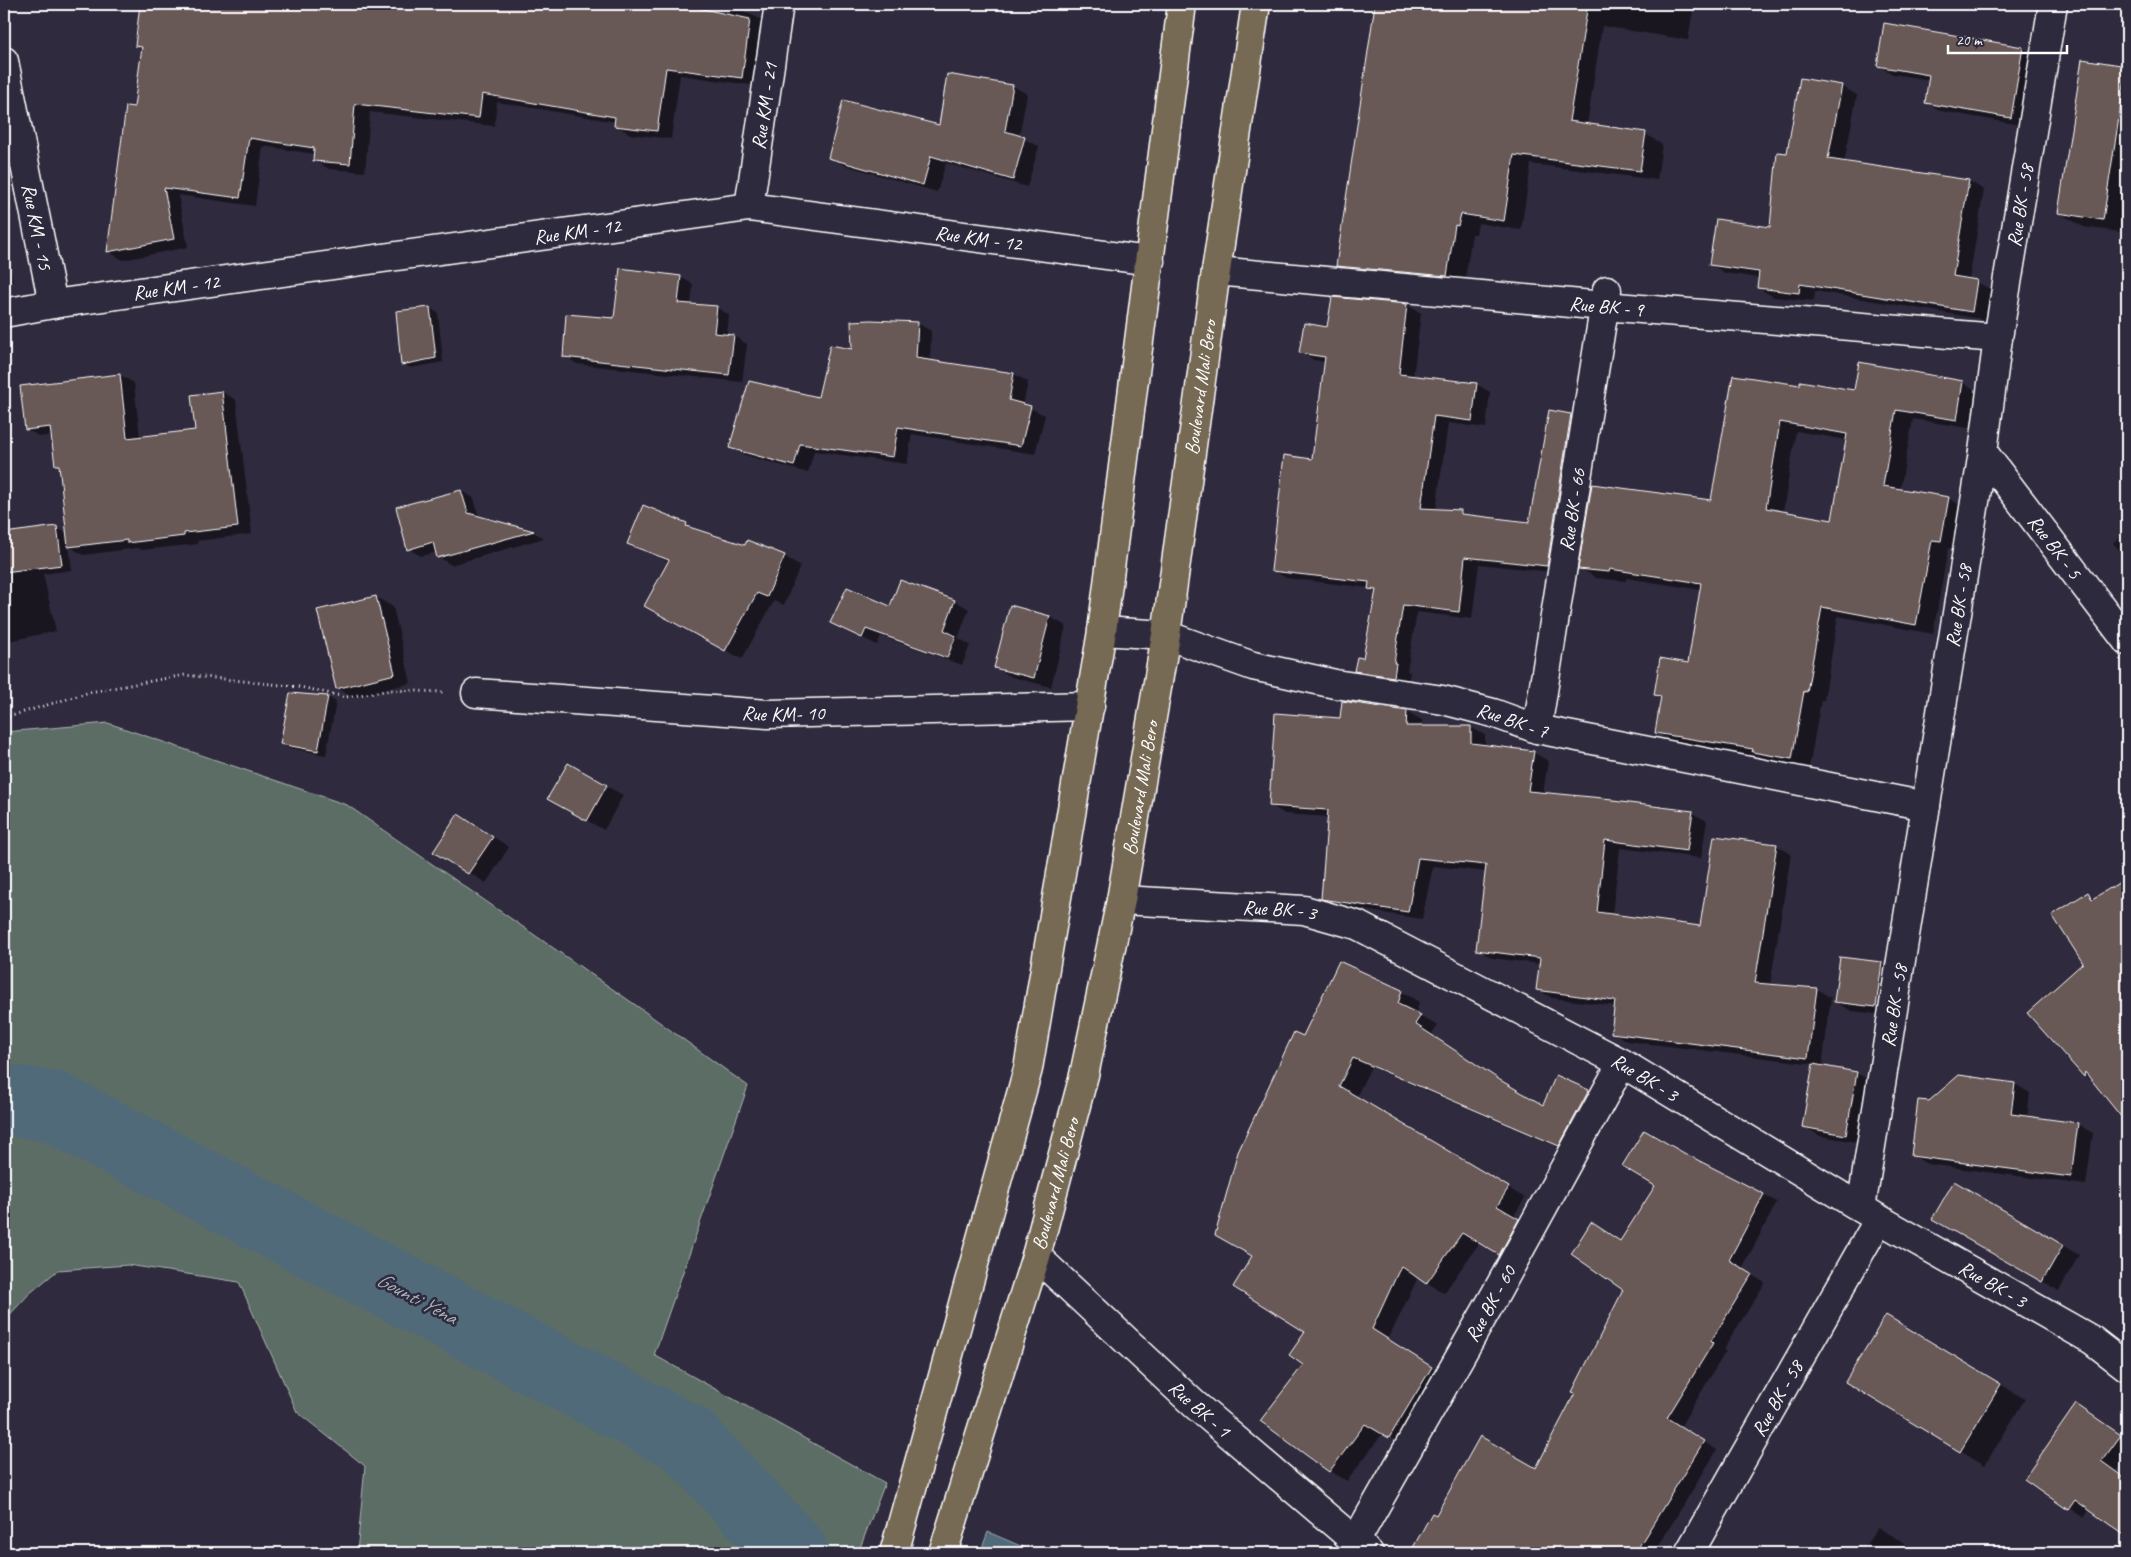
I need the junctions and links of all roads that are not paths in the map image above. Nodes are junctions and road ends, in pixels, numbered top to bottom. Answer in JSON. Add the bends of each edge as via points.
{"nodes":[{"id":1,"x":779,"y":4,"type":"edge"},
{"id":2,"x":1182,"y":4,"type":"edge"},
{"id":3,"x":1256,"y":4,"type":"edge"},
{"id":4,"x":2053,"y":4,"type":"edge"},
{"id":5,"x":4,"y":61,"type":"edge"},
{"id":6,"x":750,"y":207,"type":"junction"},
{"id":7,"x":1150,"y":261,"type":"junction"},
{"id":8,"x":1216,"y":271,"type":"junction"},
{"id":9,"x":1605,"y":298,"type":"junction"},
{"id":10,"x":53,"y":304,"type":"junction"},
{"id":11,"x":4,"y":313,"type":"edge"},
{"id":12,"x":1998,"y":338,"type":"junction"},
{"id":13,"x":1983,"y":452,"type":"junction"},
{"id":14,"x":1102,"y":631,"type":"junction"},
{"id":15,"x":1166,"y":635,"type":"junction"},
{"id":16,"x":2127,"y":641,"type":"edge"},
{"id":17,"x":476,"y":693,"type":"road end"},
{"id":18,"x":1090,"y":706,"type":"junction"},
{"id":19,"x":1536,"y":729,"type":"junction"},
{"id":20,"x":1926,"y":806,"type":"junction"},
{"id":21,"x":1121,"y":900,"type":"junction"},
{"id":22,"x":1622,"y":1063,"type":"junction"},
{"id":23,"x":1870,"y":1214,"type":"junction"},
{"id":24,"x":1036,"y":1256,"type":"junction"},
{"id":25,"x":2127,"y":1367,"type":"edge"},
{"id":26,"x":1362,"y":1548,"type":"edge"},
{"id":27,"x":894,"y":1553,"type":"edge"},
{"id":28,"x":943,"y":1553,"type":"edge"},
{"id":29,"x":1689,"y":1553,"type":"edge"}],
"edges":[{"from":1,"to":6,"type":"street","name":"Rue KM - 21"},
{"from":2,"to":7,"type":"main road"},
{"from":3,"to":8,"type":"main road","name":"Boulevard Mali Bero"},
{"from":4,"to":12,"type":"street","name":"Rue BK - 58"},
{"from":5,"to":10,"type":"street","name":"Rue KM - 15"},
{"from":6,"to":7,"type":"street","name":"Rue KM - 12"},
{"from":6,"to":10,"type":"street","name":"Rue KM - 12"},
{"from":7,"to":14,"type":"main road"},
{"from":8,"to":9,"type":"street","name":"Rue BK - 9"},
{"from":8,"to":15,"type":"main road","name":"Boulevard Mali Bero"},
{"from":9,"to":12,"type":"street","name":"Rue BK - 9"},
{"from":9,"to":19,"type":"street","name":"Rue BK - 66"},
{"from":10,"to":11,"type":"street","name":"Rue KM - 12"},
{"from":12,"to":13,"type":"street","name":"Rue BK - 58"},
{"from":13,"to":16,"type":"street","name":"Rue BK - 5"},
{"from":13,"to":20,"type":"street","name":"Rue BK - 58"},
{"from":14,"to":15,"type":"street","name":"Rue BK - 7"},
{"from":14,"to":18,"type":"main road"},
{"from":15,"to":19,"type":"street","name":"Rue BK - 7","via":[[1253,666],[1335,684],[1443,700],[1485,710]]},
{"from":15,"to":21,"type":"main road","name":"Boulevard Mali Bero"},
{"from":17,"to":18,"type":"street","name":"Rue KM- 10","via":[[768,714]]},
{"from":18,"to":27,"type":"main road","via":[[1028,1068]]},
{"from":19,"to":20,"type":"street","name":"Rue BK - 7"},
{"from":20,"to":23,"type":"street","name":"Rue BK - 58"},
{"from":21,"to":22,"type":"street","name":"Rue BK - 3","via":[[1304,910],[1330,916],[1356,925]]},
{"from":21,"to":24,"type":"main road","name":"Boulevard Mali Bero","via":[[1084,1075]]},
{"from":22,"to":23,"type":"street","name":"Rue BK - 3"},
{"from":22,"to":26,"type":"street","name":"Rue BK - 60"},
{"from":23,"to":25,"type":"street","name":"Rue BK - 3","via":[[2069,1326]]},
{"from":23,"to":29,"type":"street","name":"Rue BK - 58"},
{"from":24,"to":26,"type":"street","name":"Rue BK - 1","via":[[1194,1404]]},
{"from":24,"to":28,"type":"main road","name":"Boulevard Mali Bero"}]}
